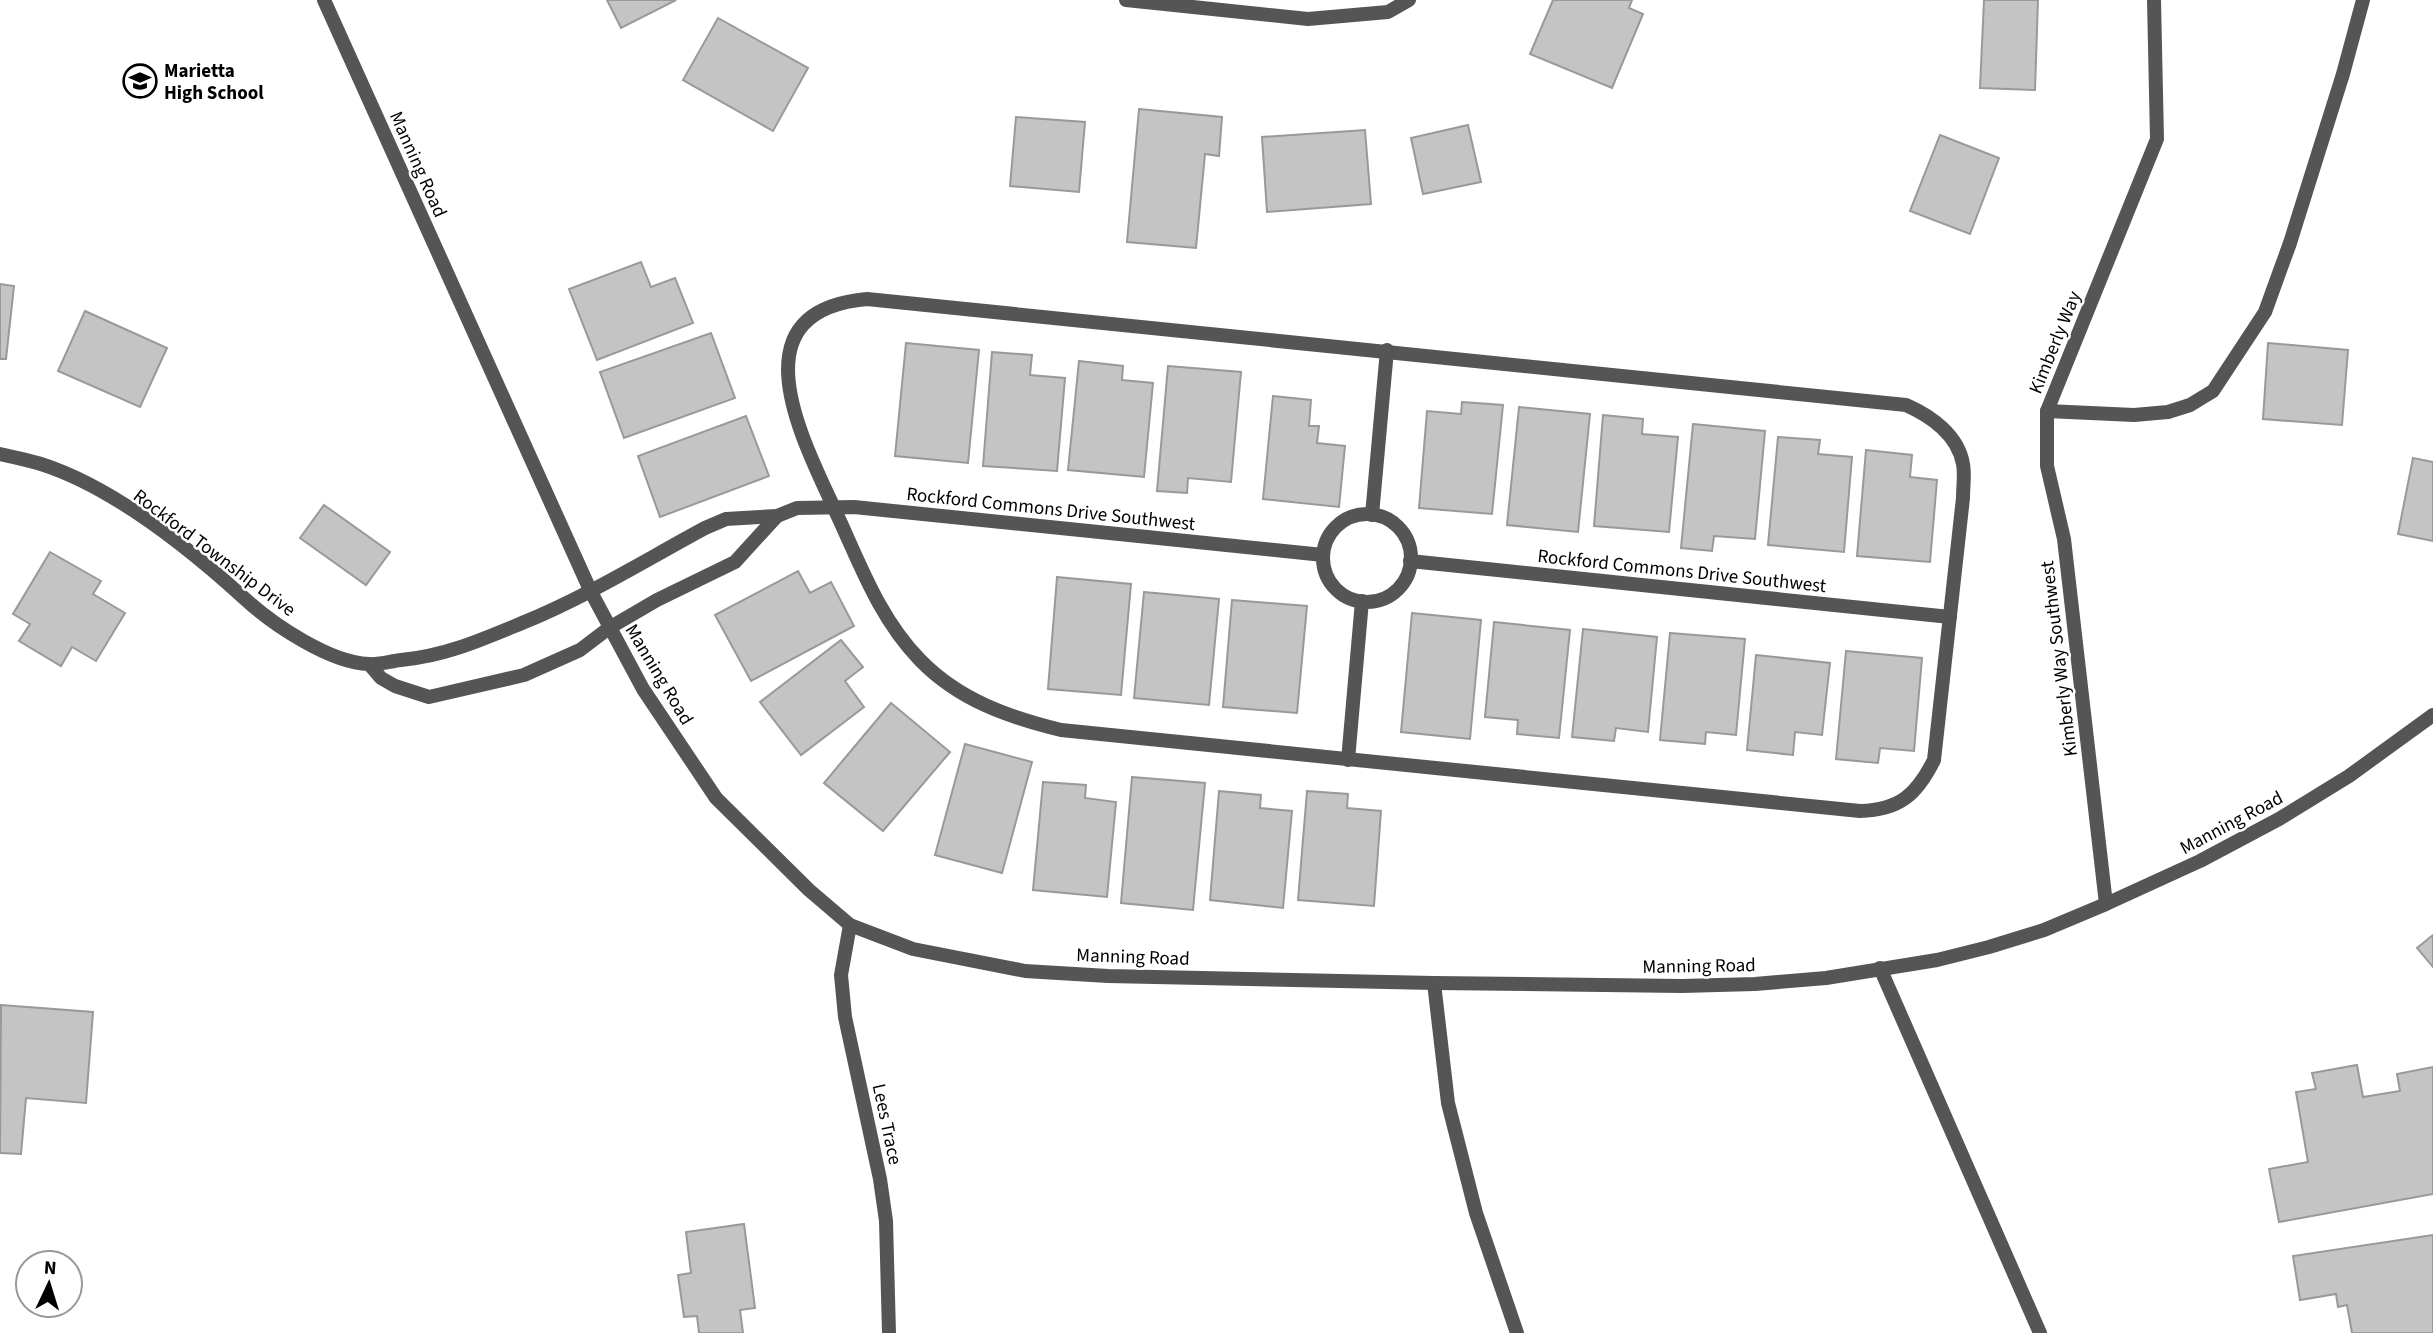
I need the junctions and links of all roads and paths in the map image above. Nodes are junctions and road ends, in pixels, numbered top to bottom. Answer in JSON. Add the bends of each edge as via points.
{"nodes":[{"id":1,"x":324,"y":0,"type":"edge"},
{"id":2,"x":1126,"y":0,"type":"edge"},
{"id":3,"x":1409,"y":0,"type":"edge"},
{"id":4,"x":2154,"y":0,"type":"edge"},
{"id":5,"x":2363,"y":0,"type":"edge"},
{"id":6,"x":1387,"y":350,"type":"junction"},
{"id":7,"x":2047,"y":411,"type":"junction"},
{"id":8,"x":0,"y":454,"type":"edge"},
{"id":9,"x":834,"y":506,"type":"junction"},
{"id":10,"x":1372,"y":515,"type":"junction"},
{"id":11,"x":777,"y":516,"type":"junction"},
{"id":12,"x":1323,"y":555,"type":"junction"},
{"id":13,"x":1410,"y":561,"type":"junction"},
{"id":14,"x":591,"y":592,"type":"junction"},
{"id":15,"x":1362,"y":601,"type":"junction"},
{"id":16,"x":1950,"y":617,"type":"junction"},
{"id":17,"x":609,"y":628,"type":"junction"},
{"id":18,"x":369,"y":664,"type":"junction"},
{"id":19,"x":2433,"y":715,"type":"edge"},
{"id":20,"x":1348,"y":760,"type":"junction"},
{"id":21,"x":2106,"y":904,"type":"junction"},
{"id":22,"x":850,"y":925,"type":"junction"},
{"id":23,"x":1880,"y":968,"type":"junction"},
{"id":24,"x":1434,"y":984,"type":"junction"},
{"id":25,"x":889,"y":1333,"type":"edge"},
{"id":26,"x":1517,"y":1333,"type":"edge"},
{"id":27,"x":2039,"y":1333,"type":"edge"}],
"edges":[{"from":1,"to":14,"type":"street","name":"Manning Road"},
{"from":2,"to":3,"type":"street","via":[[1308,19],[1388,12]]},
{"from":4,"to":7,"type":"street","name":"Kimberly Way","via":[[2157,139]]},
{"from":5,"to":7,"type":"street","name":"Kimberly Way","via":[[2265,312],[2213,391],[2168,412]]},
{"from":6,"to":9,"type":"street","via":[[848,300],[806,322],[788,362],[787,379],[799,426]]},
{"from":6,"to":10,"type":"street"},
{"from":6,"to":16,"type":"street","via":[[1894,402],[1918,410],[1945,429],[1964,464]]},
{"from":7,"to":21,"type":"street","name":"Kimberly Way Southwest","via":[[2047,466],[2064,539]]},
{"from":8,"to":18,"type":"street","name":"Rockford Township Drive","via":[[43,465],[107,496],[183,546],[280,625],[342,659]]},
{"from":9,"to":11,"type":"street","name":"Rockford Commons Drive Southwest","via":[[797,508]]},
{"from":9,"to":12,"type":"street","name":"Rockford Commons Drive Southwest"},
{"from":9,"to":20,"type":"street","via":[[876,600],[898,635],[935,674],[978,703],[1061,730]]},
{"from":10,"to":12,"type":"street","via":[[1362,514],[1332,530]]},
{"from":10,"to":13,"type":"street","via":[[1394,523],[1405,536]]},
{"from":11,"to":14,"type":"street","name":"Rockford Township Drive","via":[[726,519]]},
{"from":11,"to":17,"type":"street","name":"Rockford Township Drive","via":[[735,562]]},
{"from":12,"to":15,"type":"street","via":[[1328,579],[1339,593]]},
{"from":13,"to":15,"type":"street","via":[[1403,585],[1390,597]]},
{"from":13,"to":16,"type":"street","name":"Rockford Commons Drive Southwest"},
{"from":14,"to":17,"type":"street","name":"Manning Road"},
{"from":14,"to":18,"type":"street","name":"Rockford Township Drive","via":[[469,646],[424,658]]},
{"from":15,"to":20,"type":"street"},
{"from":16,"to":20,"type":"street","via":[[1934,760],[1914,792],[1882,810]]},
{"from":17,"to":18,"type":"street","name":"Rockford Township Drive","via":[[580,650],[535,671],[429,697],[395,687]]},
{"from":17,"to":22,"type":"street","name":"Manning Road","via":[[643,689],[716,798]]},
{"from":19,"to":21,"type":"street","name":"Manning Road","via":[[2280,819]]},
{"from":21,"to":23,"type":"street","name":"Manning Road","via":[[1989,947]]},
{"from":22,"to":24,"type":"street","name":"Manning Road","via":[[912,949],[1025,971]]},
{"from":22,"to":25,"type":"street","name":"Lees Trace","via":[[841,975],[845,1017],[886,1221]]},
{"from":23,"to":24,"type":"street","name":"Manning Road","via":[[1755,984]]},
{"from":23,"to":27,"type":"street"},
{"from":24,"to":26,"type":"street","via":[[1448,1103],[1476,1213]]}]}
